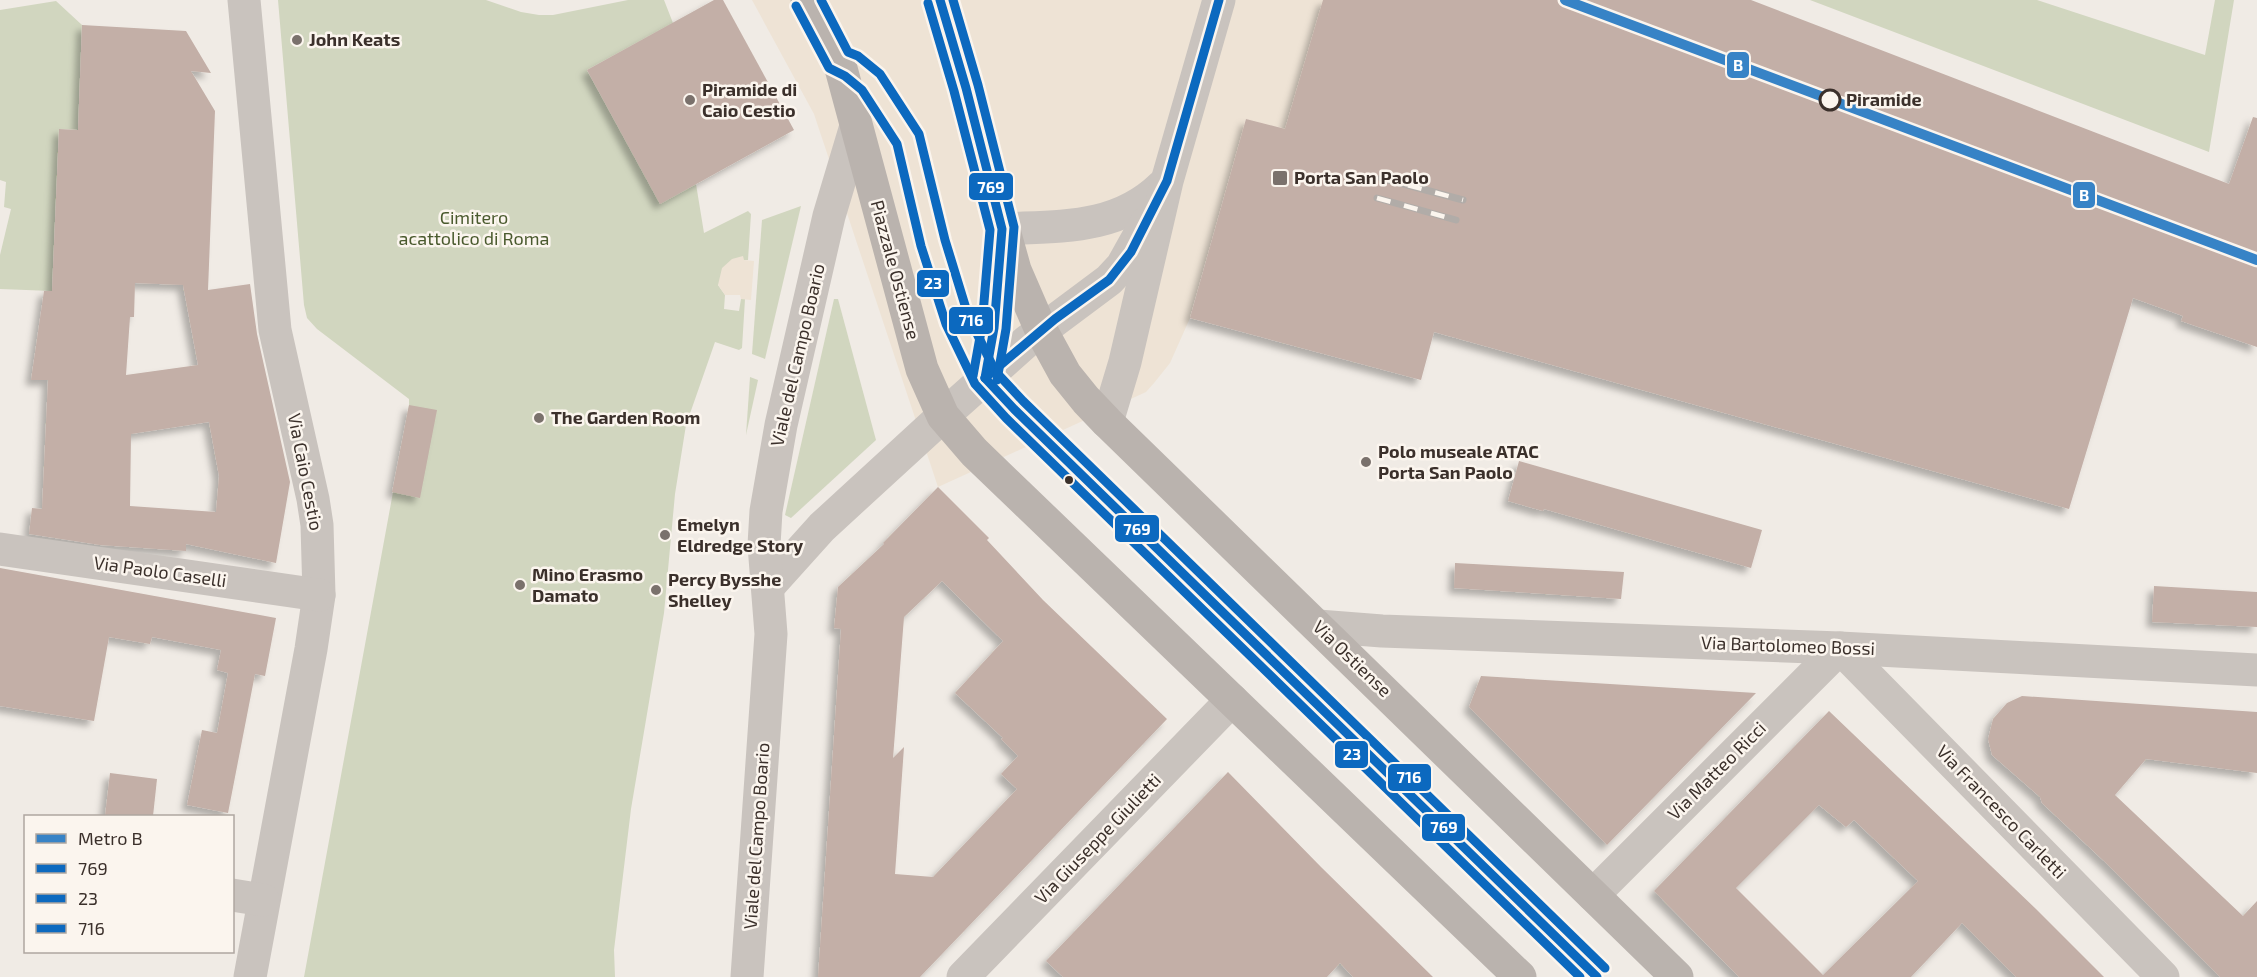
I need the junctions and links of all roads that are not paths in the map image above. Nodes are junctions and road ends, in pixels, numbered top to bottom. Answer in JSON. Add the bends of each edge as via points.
{"nodes":[{"id":1,"x":244,"y":0,"type":"edge"},
{"id":2,"x":807,"y":0,"type":"edge"},
{"id":3,"x":940,"y":0,"type":"edge"},
{"id":4,"x":1219,"y":0,"type":"edge"},
{"id":5,"x":856,"y":126,"type":"junction"},
{"id":6,"x":1167,"y":181,"type":"junction"},
{"id":7,"x":1002,"y":229,"type":"junction"},
{"id":8,"x":1041,"y":330,"type":"junction"},
{"id":9,"x":943,"y":416,"type":"junction"},
{"id":10,"x":1107,"y":422,"type":"junction"},
{"id":11,"x":0,"y":549,"type":"edge"},
{"id":12,"x":768,"y":587,"type":"junction"},
{"id":13,"x":320,"y":595,"type":"junction"},
{"id":14,"x":1318,"y":626,"type":"junction"},
{"id":15,"x":1840,"y":648,"type":"junction"},
{"id":16,"x":2257,"y":670,"type":"edge"},
{"id":17,"x":1232,"y":700,"type":"junction"},
{"id":18,"x":1593,"y":895,"type":"junction"},
{"id":19,"x":248,"y":897,"type":"edge"},
{"id":20,"x":250,"y":977,"type":"edge"},
{"id":21,"x":747,"y":977,"type":"edge"},
{"id":22,"x":963,"y":977,"type":"edge"},
{"id":23,"x":1520,"y":977,"type":"edge"},
{"id":24,"x":1677,"y":977,"type":"edge"},
{"id":25,"x":2163,"y":977,"type":"edge"}],
"edges":[{"from":1,"to":13,"type":"street","name":"Via Caio Cestio","via":[[275,330],[313,499]]},
{"from":2,"to":5,"type":"main road","name":"Piazzale Ostiense","via":[[839,61]]},
{"from":3,"to":7,"type":"main road"},
{"from":4,"to":6,"type":"street"},
{"from":5,"to":9,"type":"main road","name":"Piazzale Ostiense","via":[[922,369]]},
{"from":5,"to":12,"type":"street","name":"Viale del Campo Boario","via":[[829,216],[774,461],[764,529]]},
{"from":6,"to":7,"type":"street","via":[[1140,205],[1099,221],[1075,226]]},
{"from":6,"to":8,"type":"street","via":[[1122,266]]},
{"from":6,"to":10,"type":"street"},
{"from":7,"to":8,"type":"main road"},
{"from":8,"to":9,"type":"street"},
{"from":8,"to":10,"type":"main road","name":"Via Ostiense","via":[[1065,374]]},
{"from":9,"to":12,"type":"street","via":[[822,527]]},
{"from":9,"to":17,"type":"main road","via":[[974,452]]},
{"from":10,"to":14,"type":"main road","name":"Via Ostiense"},
{"from":11,"to":13,"type":"street","name":"Via Paolo Caselli"},
{"from":12,"to":21,"type":"street","name":"Viale del Campo Boario","via":[[771,634]]},
{"from":13,"to":19,"type":"street","name":"Via Caio Cestio","via":[[309,660]]},
{"from":14,"to":15,"type":"street","name":"Via Bartolomeo Bossi"},
{"from":14,"to":18,"type":"main road","name":"Via Ostiense"},
{"from":15,"to":16,"type":"street","name":"Via Bartolomeo Bossi"},
{"from":15,"to":18,"type":"street","name":"Via Matteo Ricci"},
{"from":15,"to":25,"type":"street","name":"Via Francesco Carletti"},
{"from":17,"to":22,"type":"street","name":"Via Giuseppe Giulietti"},
{"from":17,"to":23,"type":"main road"},
{"from":18,"to":24,"type":"main road","name":"Via Ostiense"},
{"from":19,"to":20,"type":"street","name":"Via Caio Cestio"}]}
